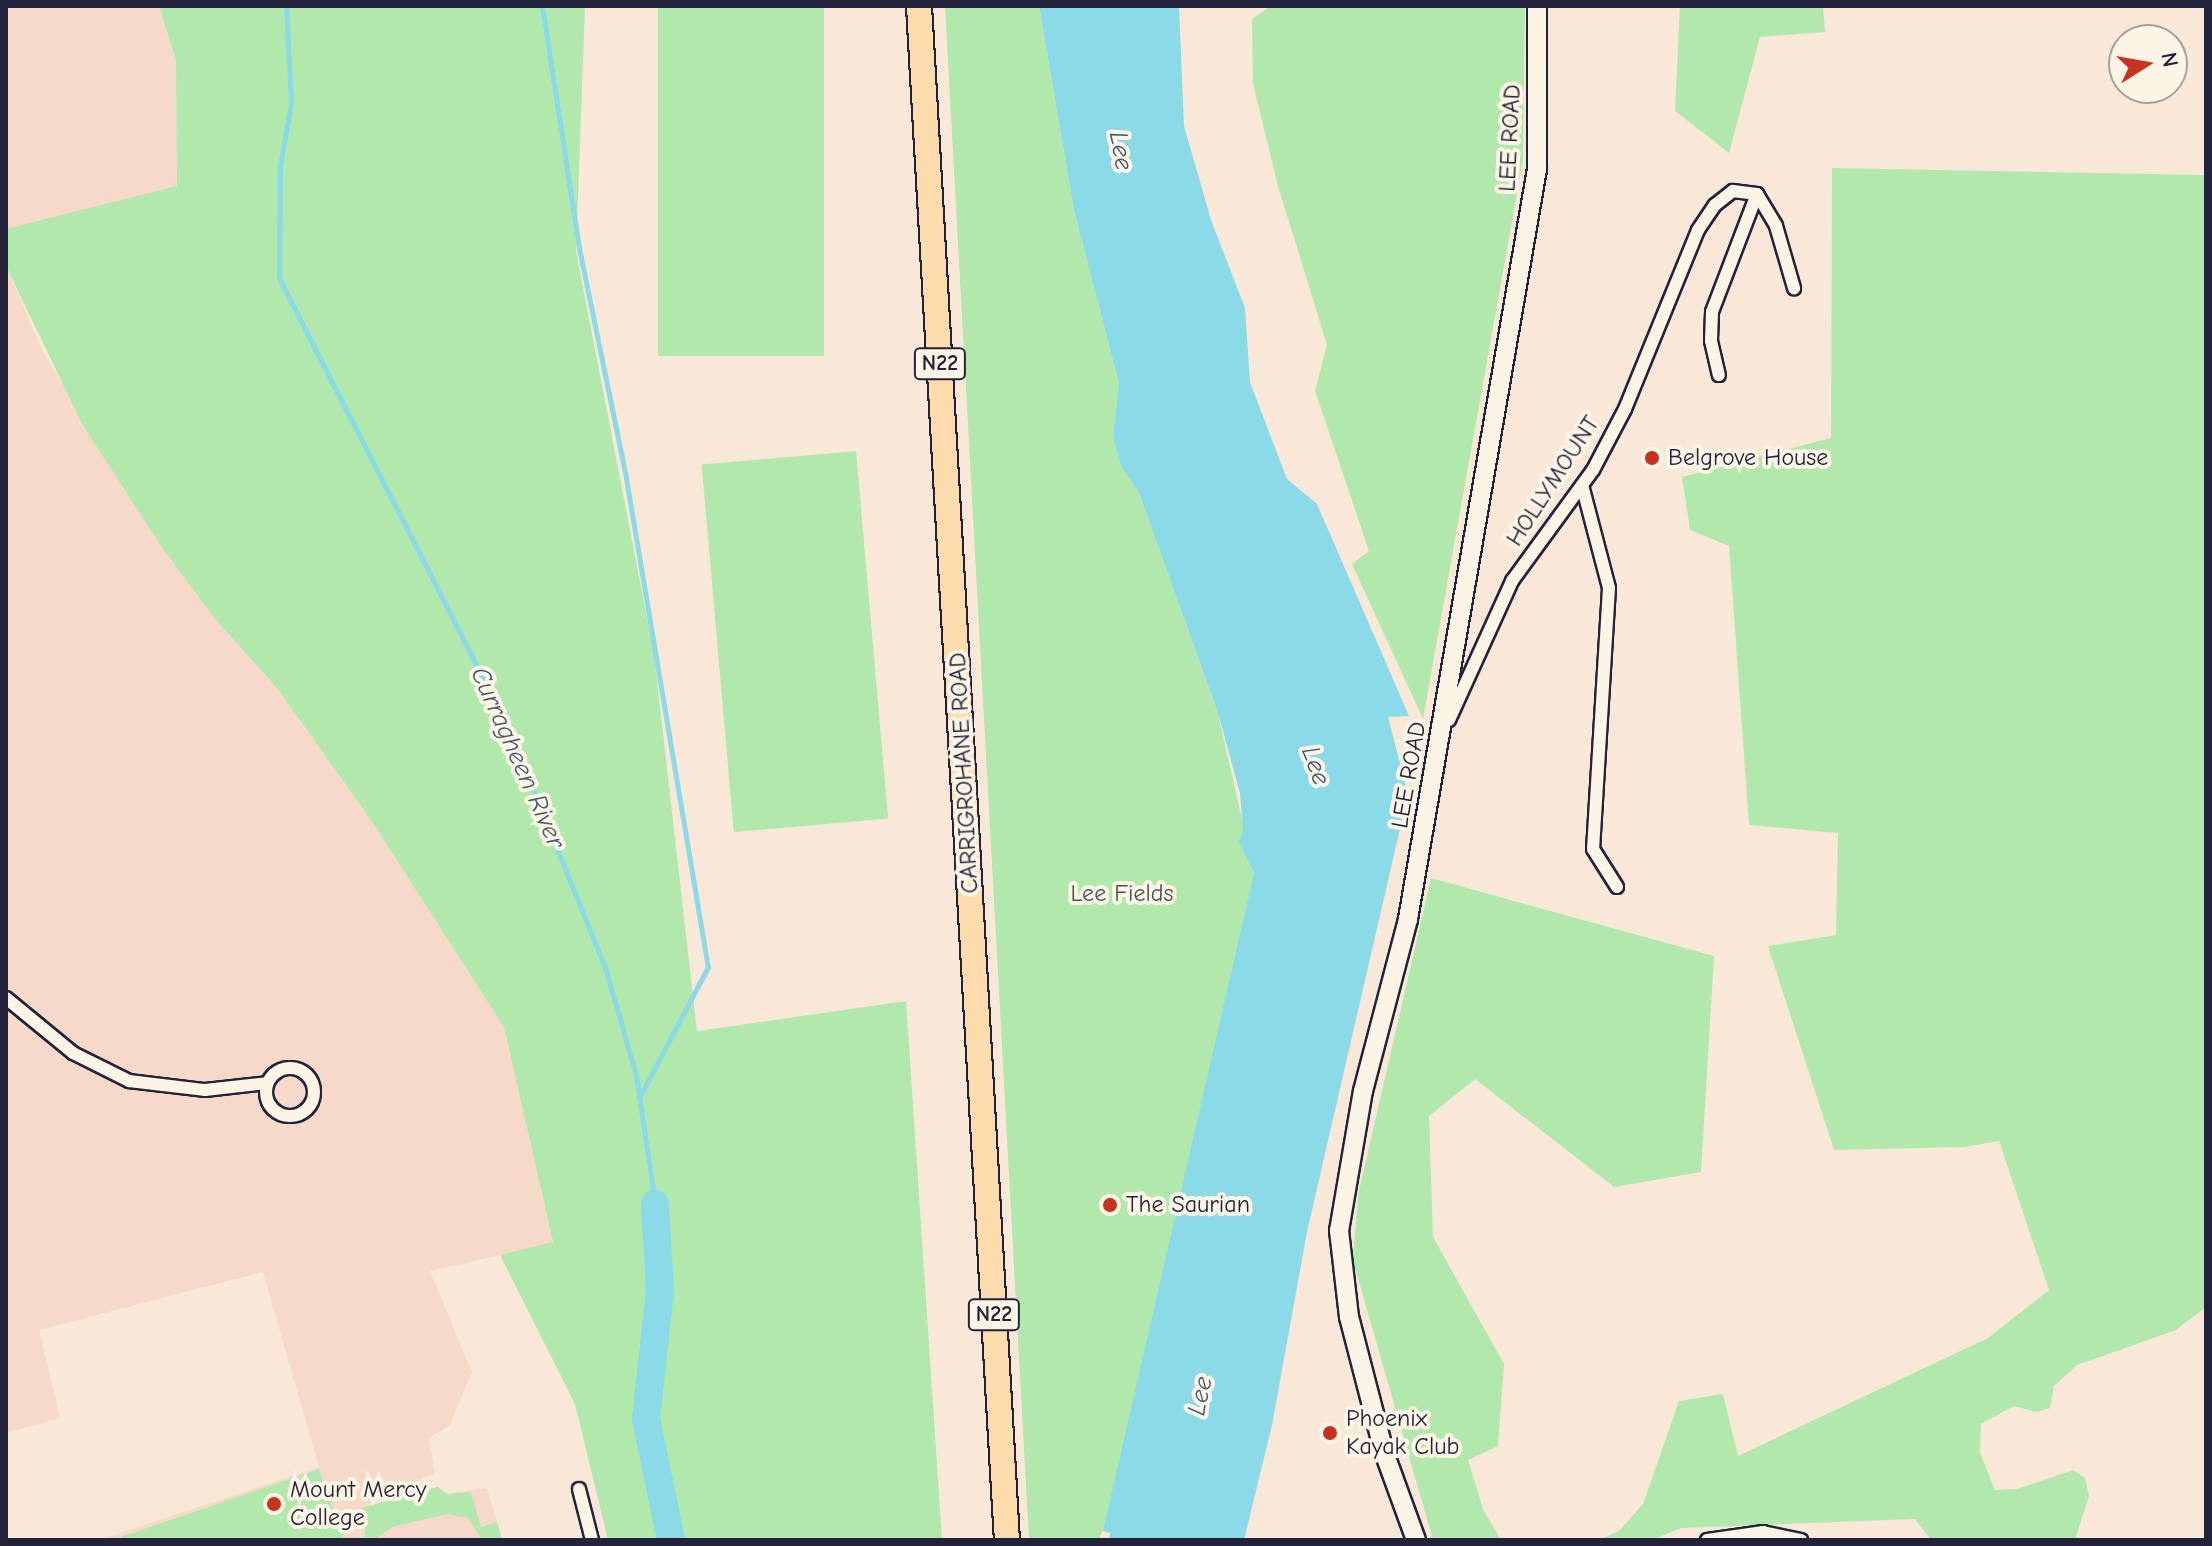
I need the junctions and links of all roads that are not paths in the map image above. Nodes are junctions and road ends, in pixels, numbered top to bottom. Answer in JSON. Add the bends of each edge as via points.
{"nodes":[{"id":1,"x":919,"y":6,"type":"edge"},
{"id":2,"x":1537,"y":6,"type":"edge"},
{"id":3,"x":1757,"y":194,"type":"junction"},
{"id":4,"x":1794,"y":288,"type":"dead end"},
{"id":5,"x":1719,"y":375,"type":"dead end"},
{"id":6,"x":1582,"y":485,"type":"junction"},
{"id":7,"x":1440,"y":733,"type":"junction"},
{"id":8,"x":1617,"y":887,"type":"dead end"},
{"id":9,"x":6,"y":998,"type":"edge"},
{"id":10,"x":267,"y":1083,"type":"junction"},
{"id":11,"x":579,"y":1489,"type":"dead end"},
{"id":12,"x":592,"y":1540,"type":"edge"},
{"id":13,"x":1007,"y":1540,"type":"edge"},
{"id":14,"x":1416,"y":1540,"type":"edge"},
{"id":15,"x":1707,"y":1540,"type":"edge"},
{"id":16,"x":1801,"y":1540,"type":"edge"}],
"edges":[{"from":1,"to":13,"type":"highway","name":"CARRIGROHANE ROAD","number":"N22"},
{"from":2,"to":7,"type":"street","name":"LEE ROAD","via":[[1537,169]]},
{"from":3,"to":4,"type":"street","via":[[1776,226]]},
{"from":3,"to":5,"type":"street","via":[[1712,312],[1711,341]]},
{"from":3,"to":6,"type":"street","name":"HOLLYMOUNT","via":[[1733,191],[1715,205],[1698,230],[1625,409]]},
{"from":6,"to":7,"type":"street","name":"HOLLYMOUNT","via":[[1512,581]]},
{"from":6,"to":8,"type":"street","via":[[1609,588],[1593,849]]},
{"from":7,"to":14,"type":"street","name":"LEE ROAD","via":[[1408,919],[1351,1145],[1339,1231],[1349,1317],[1384,1452]]},
{"from":9,"to":10,"type":"street","via":[[73,1053],[129,1081],[205,1090]]},
{"from":10,"to":10,"type":"street","via":[[283,1068],[298,1069],[313,1085],[311,1104],[296,1115],[281,1115],[269,1105]]},
{"from":11,"to":12,"type":"street"},
{"from":15,"to":16,"type":"street","via":[[1763,1532]]}]}
